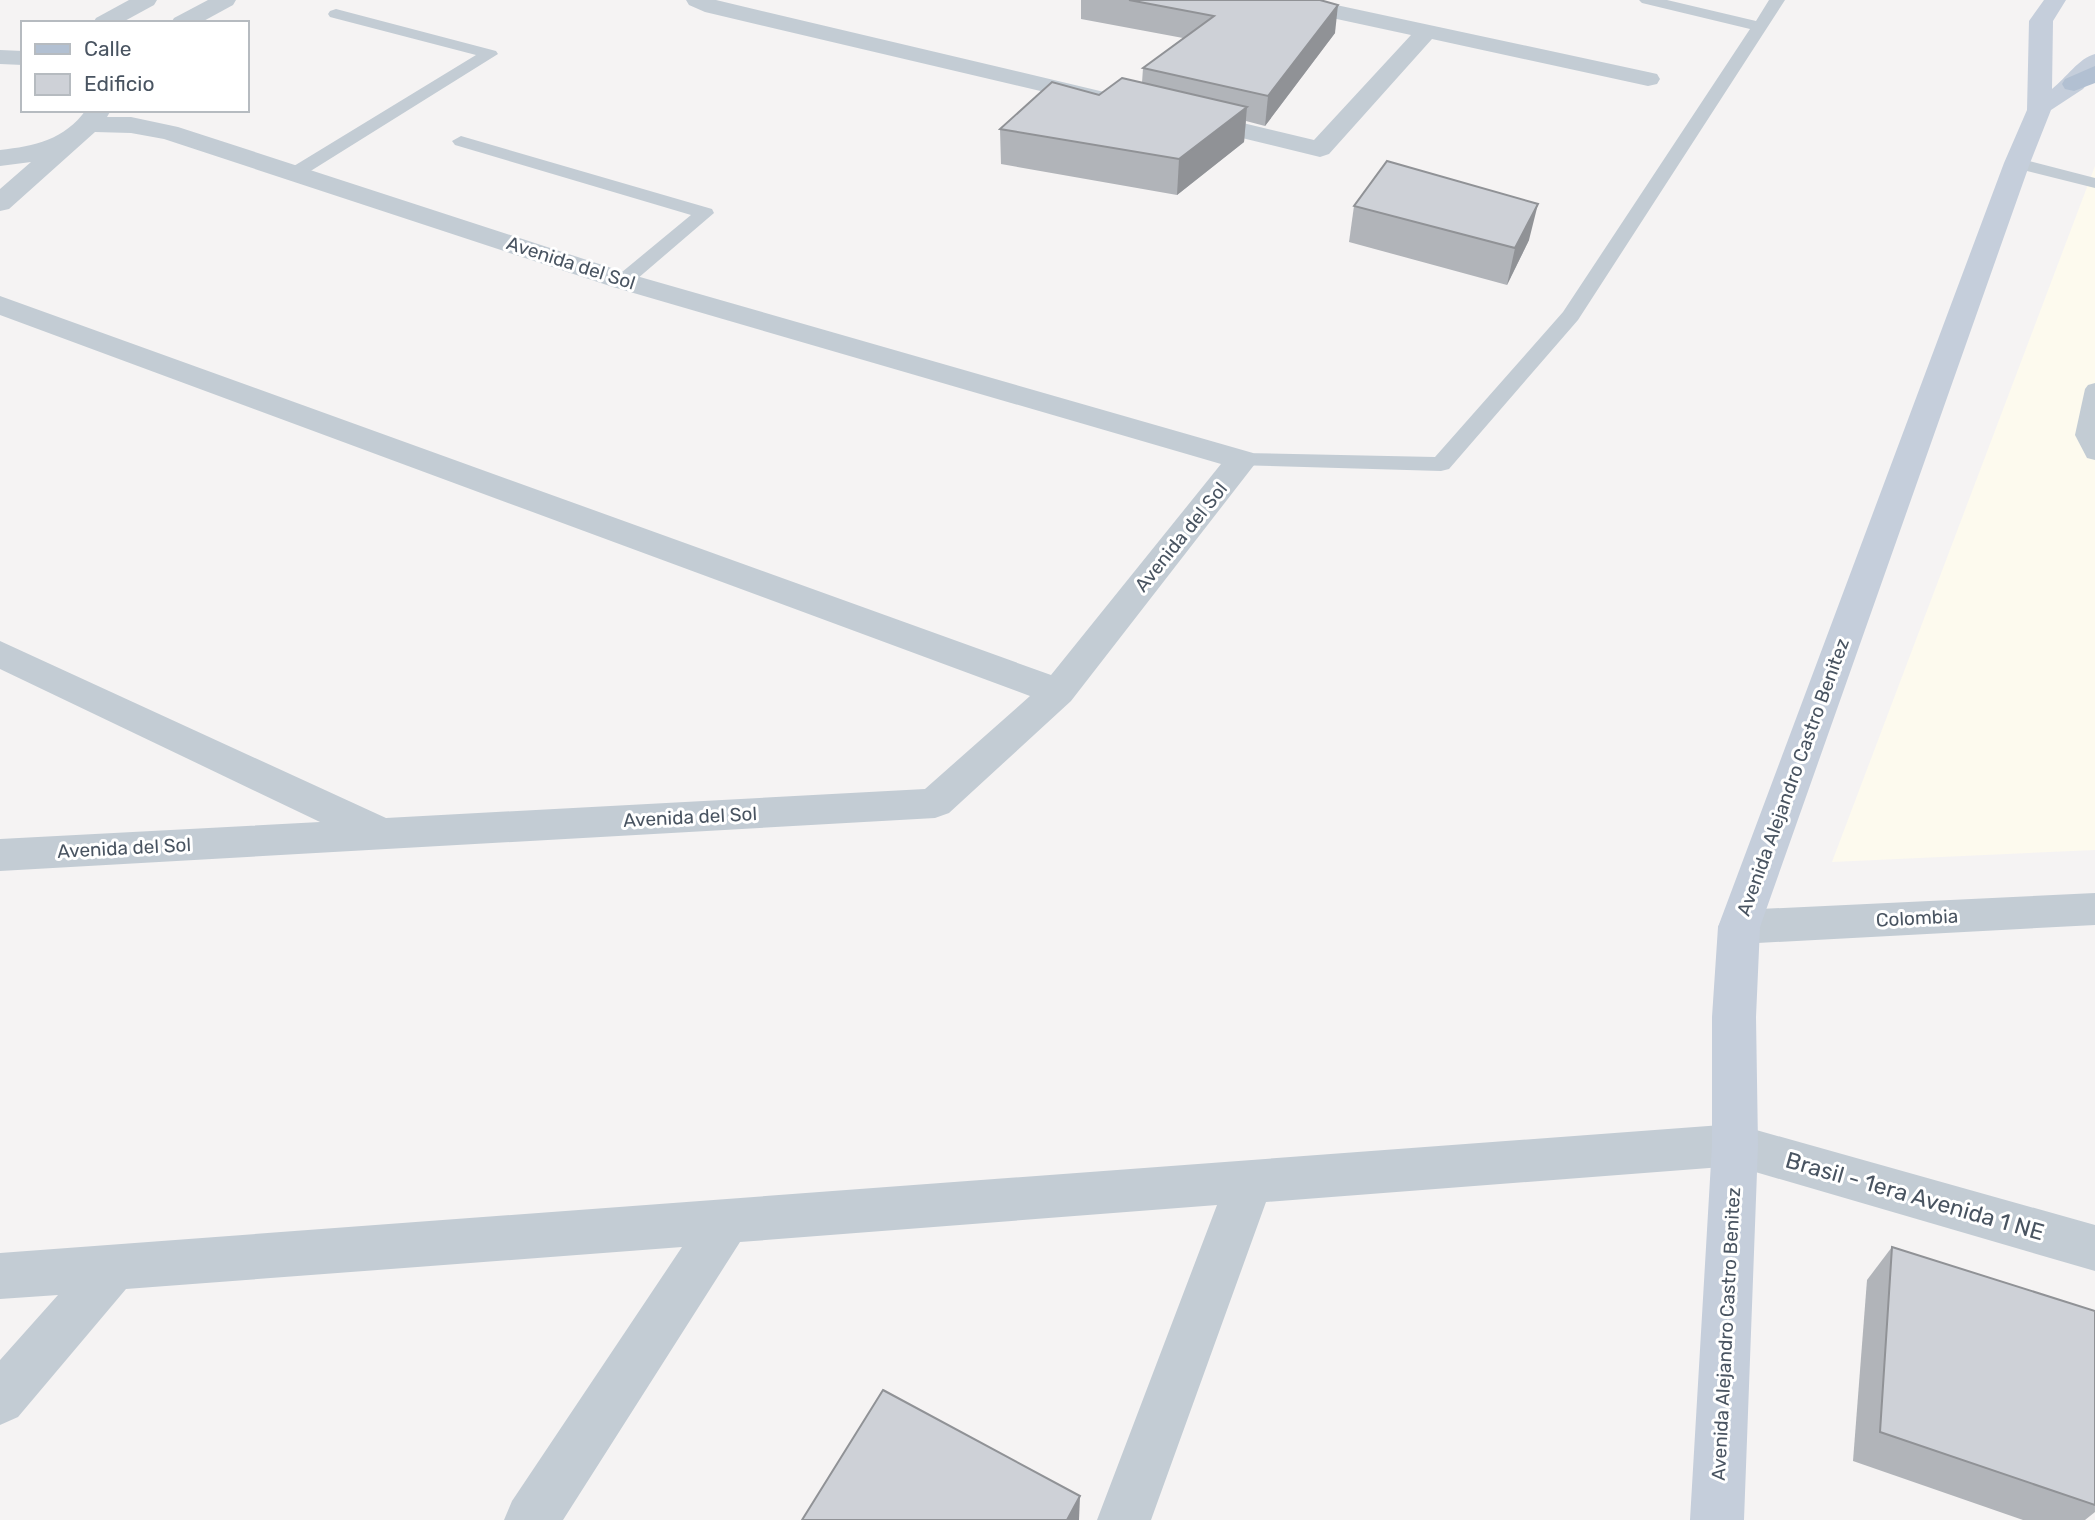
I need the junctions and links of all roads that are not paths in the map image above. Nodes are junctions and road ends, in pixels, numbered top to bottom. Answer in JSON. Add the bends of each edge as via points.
{"nodes":[{"id":1,"x":146,"y":0,"type":"edge"},
{"id":2,"x":225,"y":0,"type":"edge"},
{"id":3,"x":1281,"y":0,"type":"edge"},
{"id":4,"x":1647,"y":0,"type":"edge"},
{"id":5,"x":1777,"y":0,"type":"edge"},
{"id":6,"x":2054,"y":0,"type":"edge"},
{"id":7,"x":710,"y":3,"type":"edge"},
{"id":8,"x":336,"y":14,"type":"dead end"},
{"id":9,"x":108,"y":21,"type":"edge"},
{"id":10,"x":186,"y":21,"type":"edge"},
{"id":11,"x":1759,"y":26,"type":"junction"},
{"id":12,"x":1426,"y":32,"type":"junction"},
{"id":13,"x":0,"y":57,"type":"edge"},
{"id":14,"x":21,"y":58,"type":"edge"},
{"id":15,"x":2095,"y":61,"type":"edge"},
{"id":16,"x":2085,"y":78,"type":"edge"},
{"id":17,"x":1648,"y":79,"type":"dead end"},
{"id":18,"x":1118,"y":102,"type":"edge"},
{"id":19,"x":2039,"y":110,"type":"junction"},
{"id":20,"x":1172,"y":114,"type":"edge"},
{"id":21,"x":95,"y":117,"type":"edge"},
{"id":22,"x":461,"y":141,"type":"dead end"},
{"id":23,"x":64,"y":146,"type":"junction"},
{"id":24,"x":0,"y":158,"type":"edge"},
{"id":25,"x":2017,"y":163,"type":"junction"},
{"id":26,"x":295,"y":173,"type":"junction"},
{"id":27,"x":2095,"y":183,"type":"edge"},
{"id":28,"x":0,"y":203,"type":"edge"},
{"id":29,"x":623,"y":281,"type":"junction"},
{"id":30,"x":0,"y":305,"type":"edge"},
{"id":31,"x":2095,"y":389,"type":"edge"},
{"id":32,"x":2095,"y":453,"type":"edge"},
{"id":33,"x":1242,"y":460,"type":"junction"},
{"id":34,"x":0,"y":654,"type":"edge"},
{"id":35,"x":1058,"y":691,"type":"junction"},
{"id":36,"x":381,"y":834,"type":"junction"},
{"id":37,"x":0,"y":855,"type":"edge"},
{"id":38,"x":2095,"y":909,"type":"edge"},
{"id":39,"x":1739,"y":927,"type":"junction"},
{"id":40,"x":1735,"y":1145,"type":"junction"},
{"id":41,"x":1250,"y":1181,"type":"junction"},
{"id":42,"x":727,"y":1221,"type":"junction"},
{"id":43,"x":2095,"y":1248,"type":"edge"},
{"id":44,"x":113,"y":1268,"type":"junction"},
{"id":45,"x":0,"y":1276,"type":"edge"},
{"id":46,"x":0,"y":1399,"type":"edge"},
{"id":47,"x":531,"y":1520,"type":"edge"},
{"id":48,"x":1124,"y":1520,"type":"edge"},
{"id":49,"x":1717,"y":1520,"type":"edge"}],
"edges":[{"from":1,"to":9,"type":"street"},
{"from":2,"to":10,"type":"street"},
{"from":3,"to":12,"type":"street"},
{"from":4,"to":11,"type":"lane"},
{"from":5,"to":11,"type":"lane"},
{"from":6,"to":19,"type":"street","name":"Avenida Alejandro Castro Benitez","via":[[2041,21]]},
{"from":7,"to":18,"type":"street"},
{"from":8,"to":26,"type":"lane","via":[[490,54]]},
{"from":11,"to":33,"type":"lane","via":[[1571,316],[1441,464]]},
{"from":12,"to":17,"type":"street"},
{"from":12,"to":20,"type":"street","via":[[1320,149]]},
{"from":13,"to":14,"type":"street"},
{"from":15,"to":16,"type":"street"},
{"from":16,"to":19,"type":"street"},
{"from":19,"to":25,"type":"street","name":"Avenida Alejandro Castro Benitez"},
{"from":21,"to":23,"type":"street"},
{"from":21,"to":26,"type":"street","name":"Avenida del Sol","via":[[169,132]]},
{"from":22,"to":29,"type":"lane","via":[[705,213]]},
{"from":23,"to":24,"type":"street"},
{"from":23,"to":28,"type":"street"},
{"from":25,"to":27,"type":"lane"},
{"from":25,"to":39,"type":"street","name":"Avenida Alejandro Castro Benitez"},
{"from":26,"to":29,"type":"street","name":"Avenida del Sol"},
{"from":29,"to":33,"type":"street","name":"Avenida del Sol"},
{"from":30,"to":35,"type":"street"},
{"from":31,"to":32,"type":"lane","via":[[2086,435]]},
{"from":33,"to":35,"type":"street","name":"Avenida del Sol"},
{"from":34,"to":36,"type":"street"},
{"from":35,"to":36,"type":"street","name":"Avenida del Sol","via":[[935,803]]},
{"from":36,"to":37,"type":"street","name":"Avenida del Sol"},
{"from":38,"to":39,"type":"street","name":"Colombia"},
{"from":39,"to":40,"type":"street","name":"Avenida Alejandro Castro Benitez"},
{"from":40,"to":41,"type":"street"},
{"from":40,"to":43,"type":"street","name":"Brasil - 1era Avenida 1 NE"},
{"from":40,"to":49,"type":"street","name":"Avenida Alejandro Castro Benitez"},
{"from":41,"to":42,"type":"street"},
{"from":41,"to":48,"type":"street"},
{"from":42,"to":44,"type":"street"},
{"from":42,"to":47,"type":"street"},
{"from":44,"to":45,"type":"street"},
{"from":44,"to":46,"type":"street"}]}
